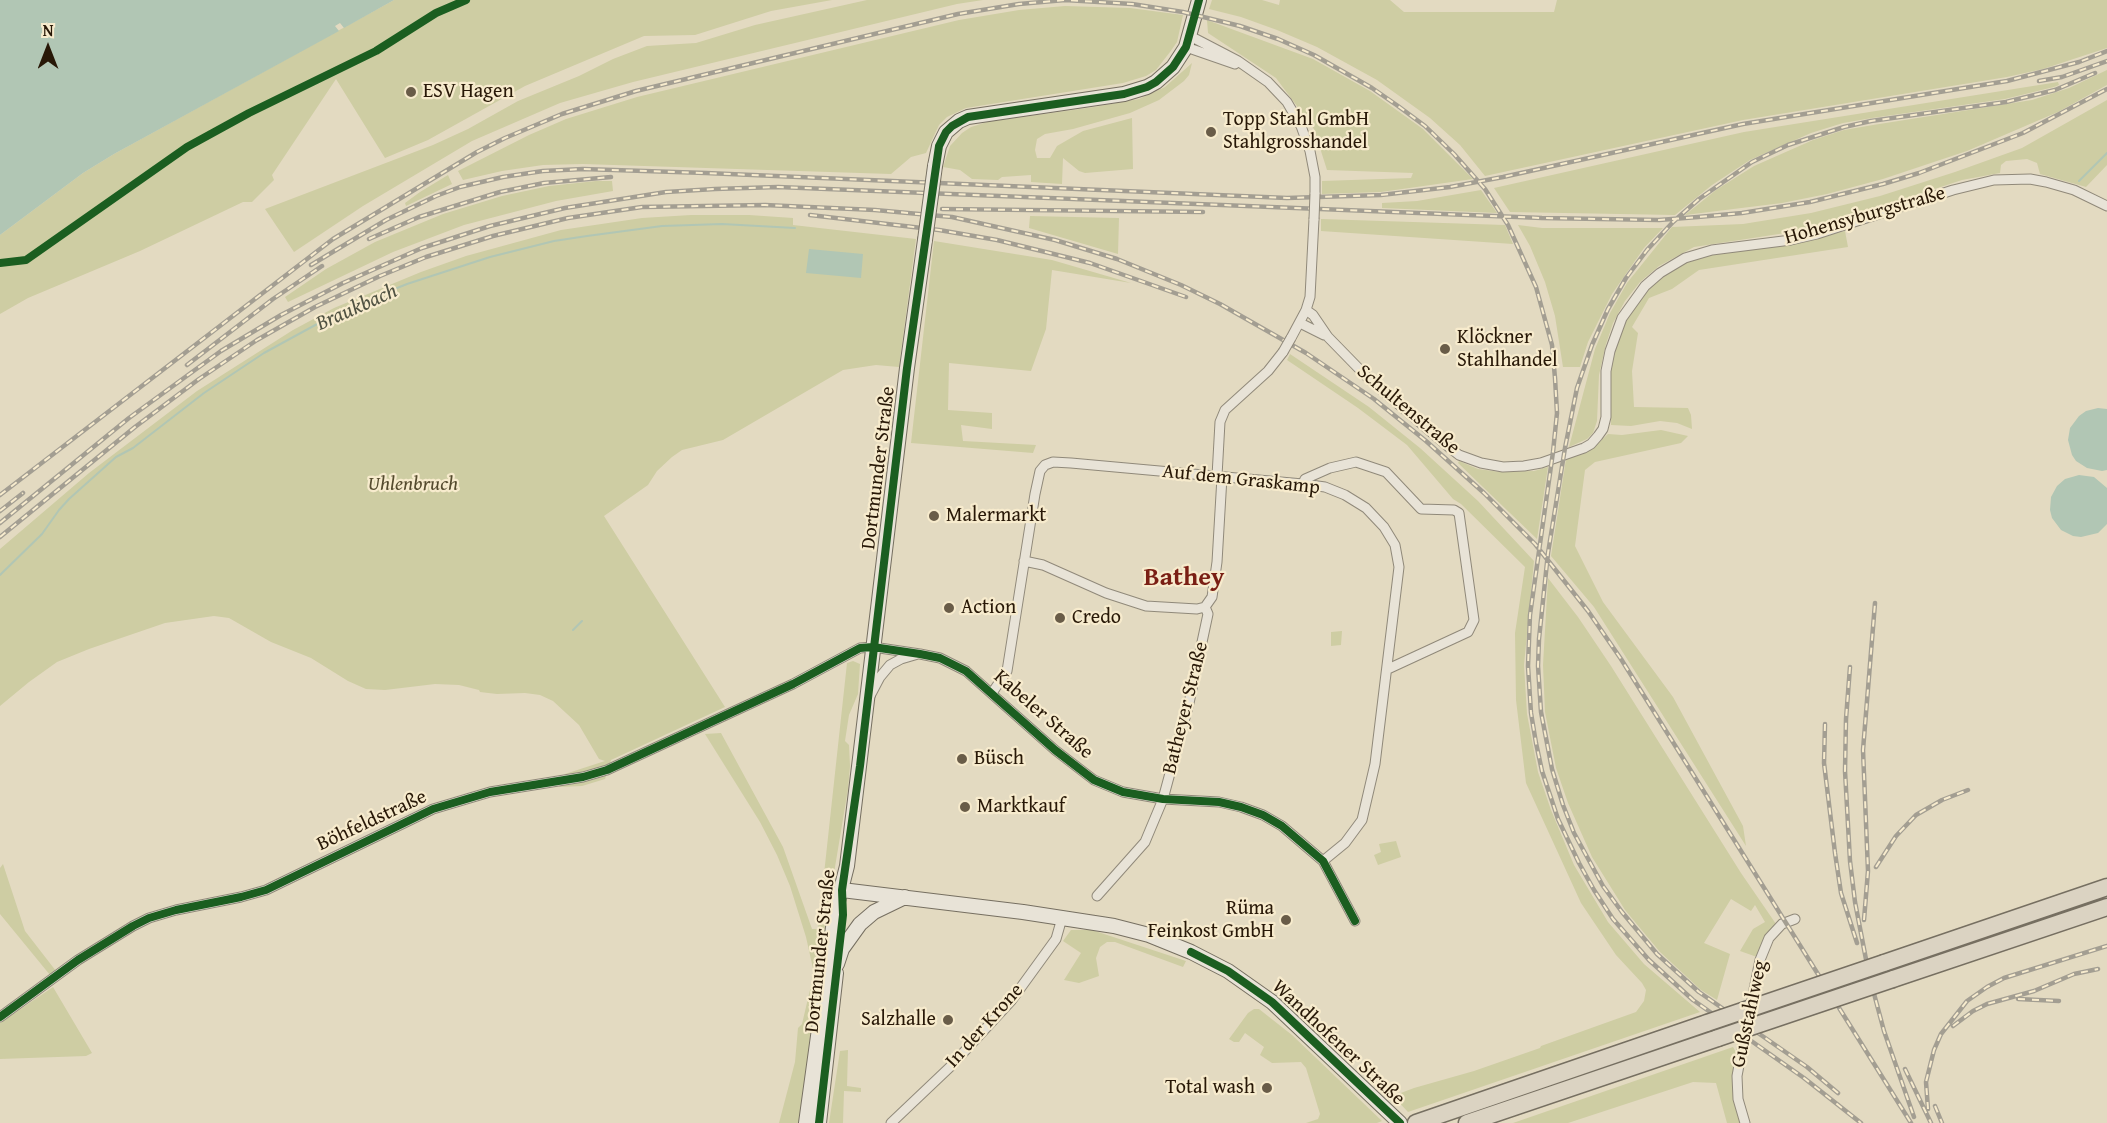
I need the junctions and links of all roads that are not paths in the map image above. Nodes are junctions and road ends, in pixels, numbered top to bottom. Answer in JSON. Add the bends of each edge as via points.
{"nodes":[{"id":1,"x":1199,"y":0,"type":"edge"},
{"id":2,"x":1188,"y":42,"type":"junction"},
{"id":3,"x":2107,"y":206,"type":"edge"},
{"id":4,"x":1306,"y":310,"type":"junction"},
{"id":5,"x":1300,"y":323,"type":"junction"},
{"id":6,"x":1328,"y":337,"type":"junction"},
{"id":7,"x":1568,"y":454,"type":"joint"},
{"id":8,"x":1219,"y":476,"type":"junction"},
{"id":9,"x":1303,"y":484,"type":"junction"},
{"id":10,"x":1024,"y":561,"type":"junction"},
{"id":11,"x":1205,"y":607,"type":"junction"},
{"id":12,"x":873,"y":647,"type":"junction"},
{"id":13,"x":920,"y":654,"type":"junction"},
{"id":14,"x":1388,"y":669,"type":"junction"},
{"id":15,"x":992,"y":693,"type":"junction"},
{"id":16,"x":868,"y":698,"type":"junction"},
{"id":17,"x":1163,"y":799,"type":"junction"},
{"id":18,"x":1323,"y":861,"type":"junction"},
{"id":19,"x":2107,"y":887,"type":"edge"},
{"id":20,"x":842,"y":890,"type":"junction"},
{"id":21,"x":1097,"y":896,"type":"dead end"},
{"id":22,"x":905,"y":897,"type":"junction"},
{"id":23,"x":2107,"y":907,"type":"edge"},
{"id":24,"x":1062,"y":918,"type":"junction"},
{"id":25,"x":1794,"y":919,"type":"dead end"},
{"id":26,"x":1355,"y":921,"type":"dead end"},
{"id":27,"x":837,"y":964,"type":"junction"},
{"id":28,"x":0,"y":1017,"type":"edge"},
{"id":29,"x":806,"y":1123,"type":"edge"},
{"id":30,"x":819,"y":1123,"type":"edge"},
{"id":31,"x":892,"y":1123,"type":"edge"},
{"id":32,"x":1400,"y":1123,"type":"edge"},
{"id":33,"x":1416,"y":1123,"type":"edge"},
{"id":34,"x":1467,"y":1123,"type":"edge"},
{"id":35,"x":1745,"y":1123,"type":"edge"}],
"edges":[{"from":1,"to":2,"type":"main road","name":"Dortmunder Straße"},
{"from":2,"to":4,"type":"street","name":"Batheyer Straße","bridge":true,"via":[[1243,66],[1277,91],[1295,114],[1310,151],[1315,177],[1310,297]]},
{"from":2,"to":12,"type":"main road","name":"Dortmunder Straße","bridge":true,"via":[[1165,75],[1147,87],[978,114],[959,121],[942,138],[935,166]]},
{"from":3,"to":7,"type":"street","name":"Hohensyburgstraße","via":[[2046,182],[1994,180],[1811,236],[1712,250],[1685,258],[1652,279],[1628,308],[1617,330],[1606,371],[1605,424],[1591,444]]},
{"from":4,"to":5,"type":"street","name":"Batheyer Straße"},
{"from":4,"to":6,"type":"street","name":"Schultenstraße"},
{"from":5,"to":6,"type":"street","name":"Schultenstraße"},
{"from":5,"to":8,"type":"street","name":"Batheyer Straße","bridge":true,"via":[[1268,371],[1225,410],[1220,422]]},
{"from":6,"to":7,"type":"street","name":"Schultenstraße","via":[[1384,393],[1459,455],[1508,467],[1532,465]]},
{"from":8,"to":9,"type":"street","name":"Auf dem Graskamp"},
{"from":8,"to":10,"type":"street","name":"Auf dem Graskamp","via":[[1071,463],[1045,465],[1036,486]]},
{"from":8,"to":11,"type":"street","name":"Batheyer Straße","via":[[1217,562],[1212,597]]},
{"from":9,"to":14,"type":"street","name":"Auf dem Graskamp","via":[[1334,490],[1355,501],[1380,522],[1395,545],[1400,567]]},
{"from":9,"to":14,"type":"street","via":[[1309,476],[1356,462],[1386,472],[1421,509],[1460,513],[1474,620],[1468,632]]},
{"from":10,"to":11,"type":"street","via":[[1146,606]]},
{"from":10,"to":15,"type":"street","name":"Auf dem Graskamp","via":[[1007,671]]},
{"from":11,"to":17,"type":"street","name":"Batheyer Straße","via":[[1208,614],[1189,703]]},
{"from":12,"to":13,"type":"street","name":"Kabeler Straße"},
{"from":12,"to":16,"type":"main road","name":"Dortmunder Straße"},
{"from":12,"to":28,"type":"street","name":"Böhfeldstraße","via":[[854,650],[793,684],[601,772],[500,790],[443,806],[266,890],[149,918],[78,960]]},
{"from":13,"to":15,"type":"street","name":"Kabeler Straße","via":[[956,665]]},
{"from":13,"to":16,"type":"street","via":[[890,665]]},
{"from":14,"to":18,"type":"street","name":"Auf dem Graskamp","via":[[1375,764],[1362,820],[1345,843]]},
{"from":15,"to":17,"type":"street","name":"Kabeler Straße","via":[[1094,780],[1123,792]]},
{"from":16,"to":20,"type":"main road","name":"Dortmunder Straße"},
{"from":17,"to":18,"type":"street","name":"Kabeler Straße","via":[[1219,802],[1263,815]]},
{"from":17,"to":21,"type":"street","name":"Batheyer Straße","via":[[1145,842]]},
{"from":18,"to":26,"type":"street","name":"Kabeler Straße"},
{"from":19,"to":33,"type":"highway","bridge":true},
{"from":20,"to":22,"type":"main road","name":"Wandhofener Straße"},
{"from":20,"to":27,"type":"main road","name":"Dortmunder Straße"},
{"from":20,"to":29,"type":"main road","name":"Dortmunder Straße","via":[[835,914]]},
{"from":22,"to":24,"type":"main road","name":"Wandhofener Straße"},
{"from":22,"to":27,"type":"main road","via":[[874,912],[860,924],[842,949]]},
{"from":23,"to":34,"type":"highway","bridge":true},
{"from":24,"to":31,"type":"street","name":"In der Krone","via":[[1056,939],[1011,1001]]},
{"from":24,"to":32,"type":"main road","name":"Wandhofener Straße","via":[[1149,935],[1228,971],[1272,1002]]},
{"from":25,"to":35,"type":"street","name":"Gußstahlweg","via":[[1782,924],[1769,938],[1760,960],[1737,1076]]},
{"from":27,"to":30,"type":"main road","name":"Dortmunder Straße"}]}
